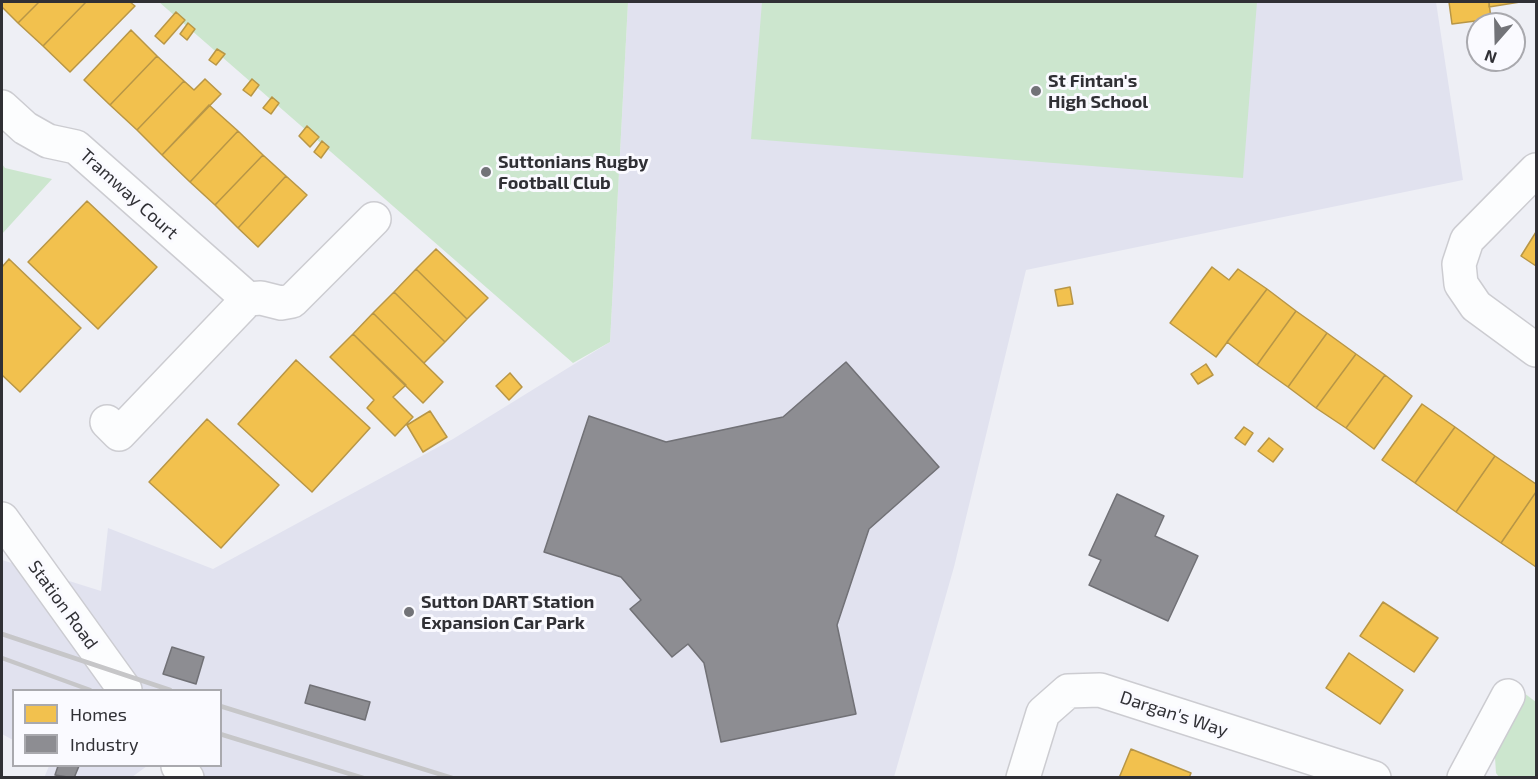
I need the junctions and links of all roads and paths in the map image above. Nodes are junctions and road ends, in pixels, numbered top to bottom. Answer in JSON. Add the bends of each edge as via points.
{"nodes":[{"id":1,"x":2,"y":107,"type":"edge"},
{"id":2,"x":1536,"y":170,"type":"edge"},
{"id":3,"x":374,"y":219,"type":"dead end"},
{"id":4,"x":248,"y":298,"type":"junction"},
{"id":5,"x":1536,"y":350,"type":"edge"},
{"id":6,"x":107,"y":422,"type":"dead end"},
{"id":7,"x":2,"y":519,"type":"edge"},
{"id":8,"x":124,"y":689,"type":"edge"},
{"id":9,"x":1508,"y":696,"type":"dead end"},
{"id":10,"x":1023,"y":777,"type":"edge"},
{"id":11,"x":1374,"y":777,"type":"edge"},
{"id":12,"x":1464,"y":777,"type":"edge"}],
"edges":[{"from":1,"to":4,"type":"street","name":"Tramway Court","via":[[25,128],[48,141],[76,147]]},
{"from":2,"to":5,"type":"street","via":[[1467,240],[1459,264],[1461,284],[1476,306]]},
{"from":3,"to":4,"type":"street","via":[[291,301]]},
{"from":4,"to":6,"type":"street","via":[[119,434]]},
{"from":7,"to":8,"type":"street","name":"Station Road"},
{"from":9,"to":12,"type":"street"},
{"from":10,"to":11,"type":"street","name":"Dargan's Way","via":[[1043,713],[1068,692],[1100,690]]}]}
